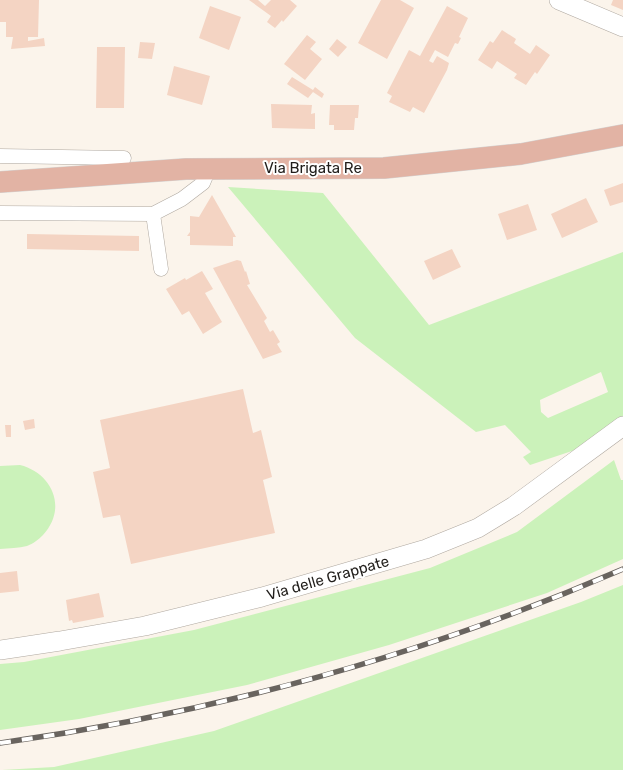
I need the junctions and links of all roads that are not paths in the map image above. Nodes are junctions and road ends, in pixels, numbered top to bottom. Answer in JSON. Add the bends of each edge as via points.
{"nodes":[{"id":1,"x":560,"y":0,"type":"edge"},
{"id":2,"x":623,"y":27,"type":"edge"},
{"id":3,"x":623,"y":135,"type":"edge"},
{"id":4,"x":0,"y":156,"type":"edge"},
{"id":5,"x":124,"y":158,"type":"dead end"},
{"id":6,"x":208,"y":169,"type":"junction"},
{"id":7,"x":0,"y":182,"type":"edge"},
{"id":8,"x":0,"y":213,"type":"edge"},
{"id":9,"x":153,"y":214,"type":"junction"},
{"id":10,"x":161,"y":269,"type":"dead end"},
{"id":11,"x":623,"y":426,"type":"edge"},
{"id":12,"x":0,"y":650,"type":"edge"}],
"edges":[{"from":1,"to":2,"type":"street"},
{"from":3,"to":6,"type":"main road","name":"Via Brigata Re","via":[[521,154],[384,168]]},
{"from":4,"to":5,"type":"street"},
{"from":6,"to":7,"type":"main road","name":"Via Brigata Re"},
{"from":6,"to":9,"type":"street","via":[[202,183],[182,199]]},
{"from":8,"to":9,"type":"street"},
{"from":9,"to":10,"type":"street"},
{"from":11,"to":12,"type":"street","name":"Via delle Grappate","via":[[514,506],[478,528],[426,549],[262,597],[155,624]]}]}
